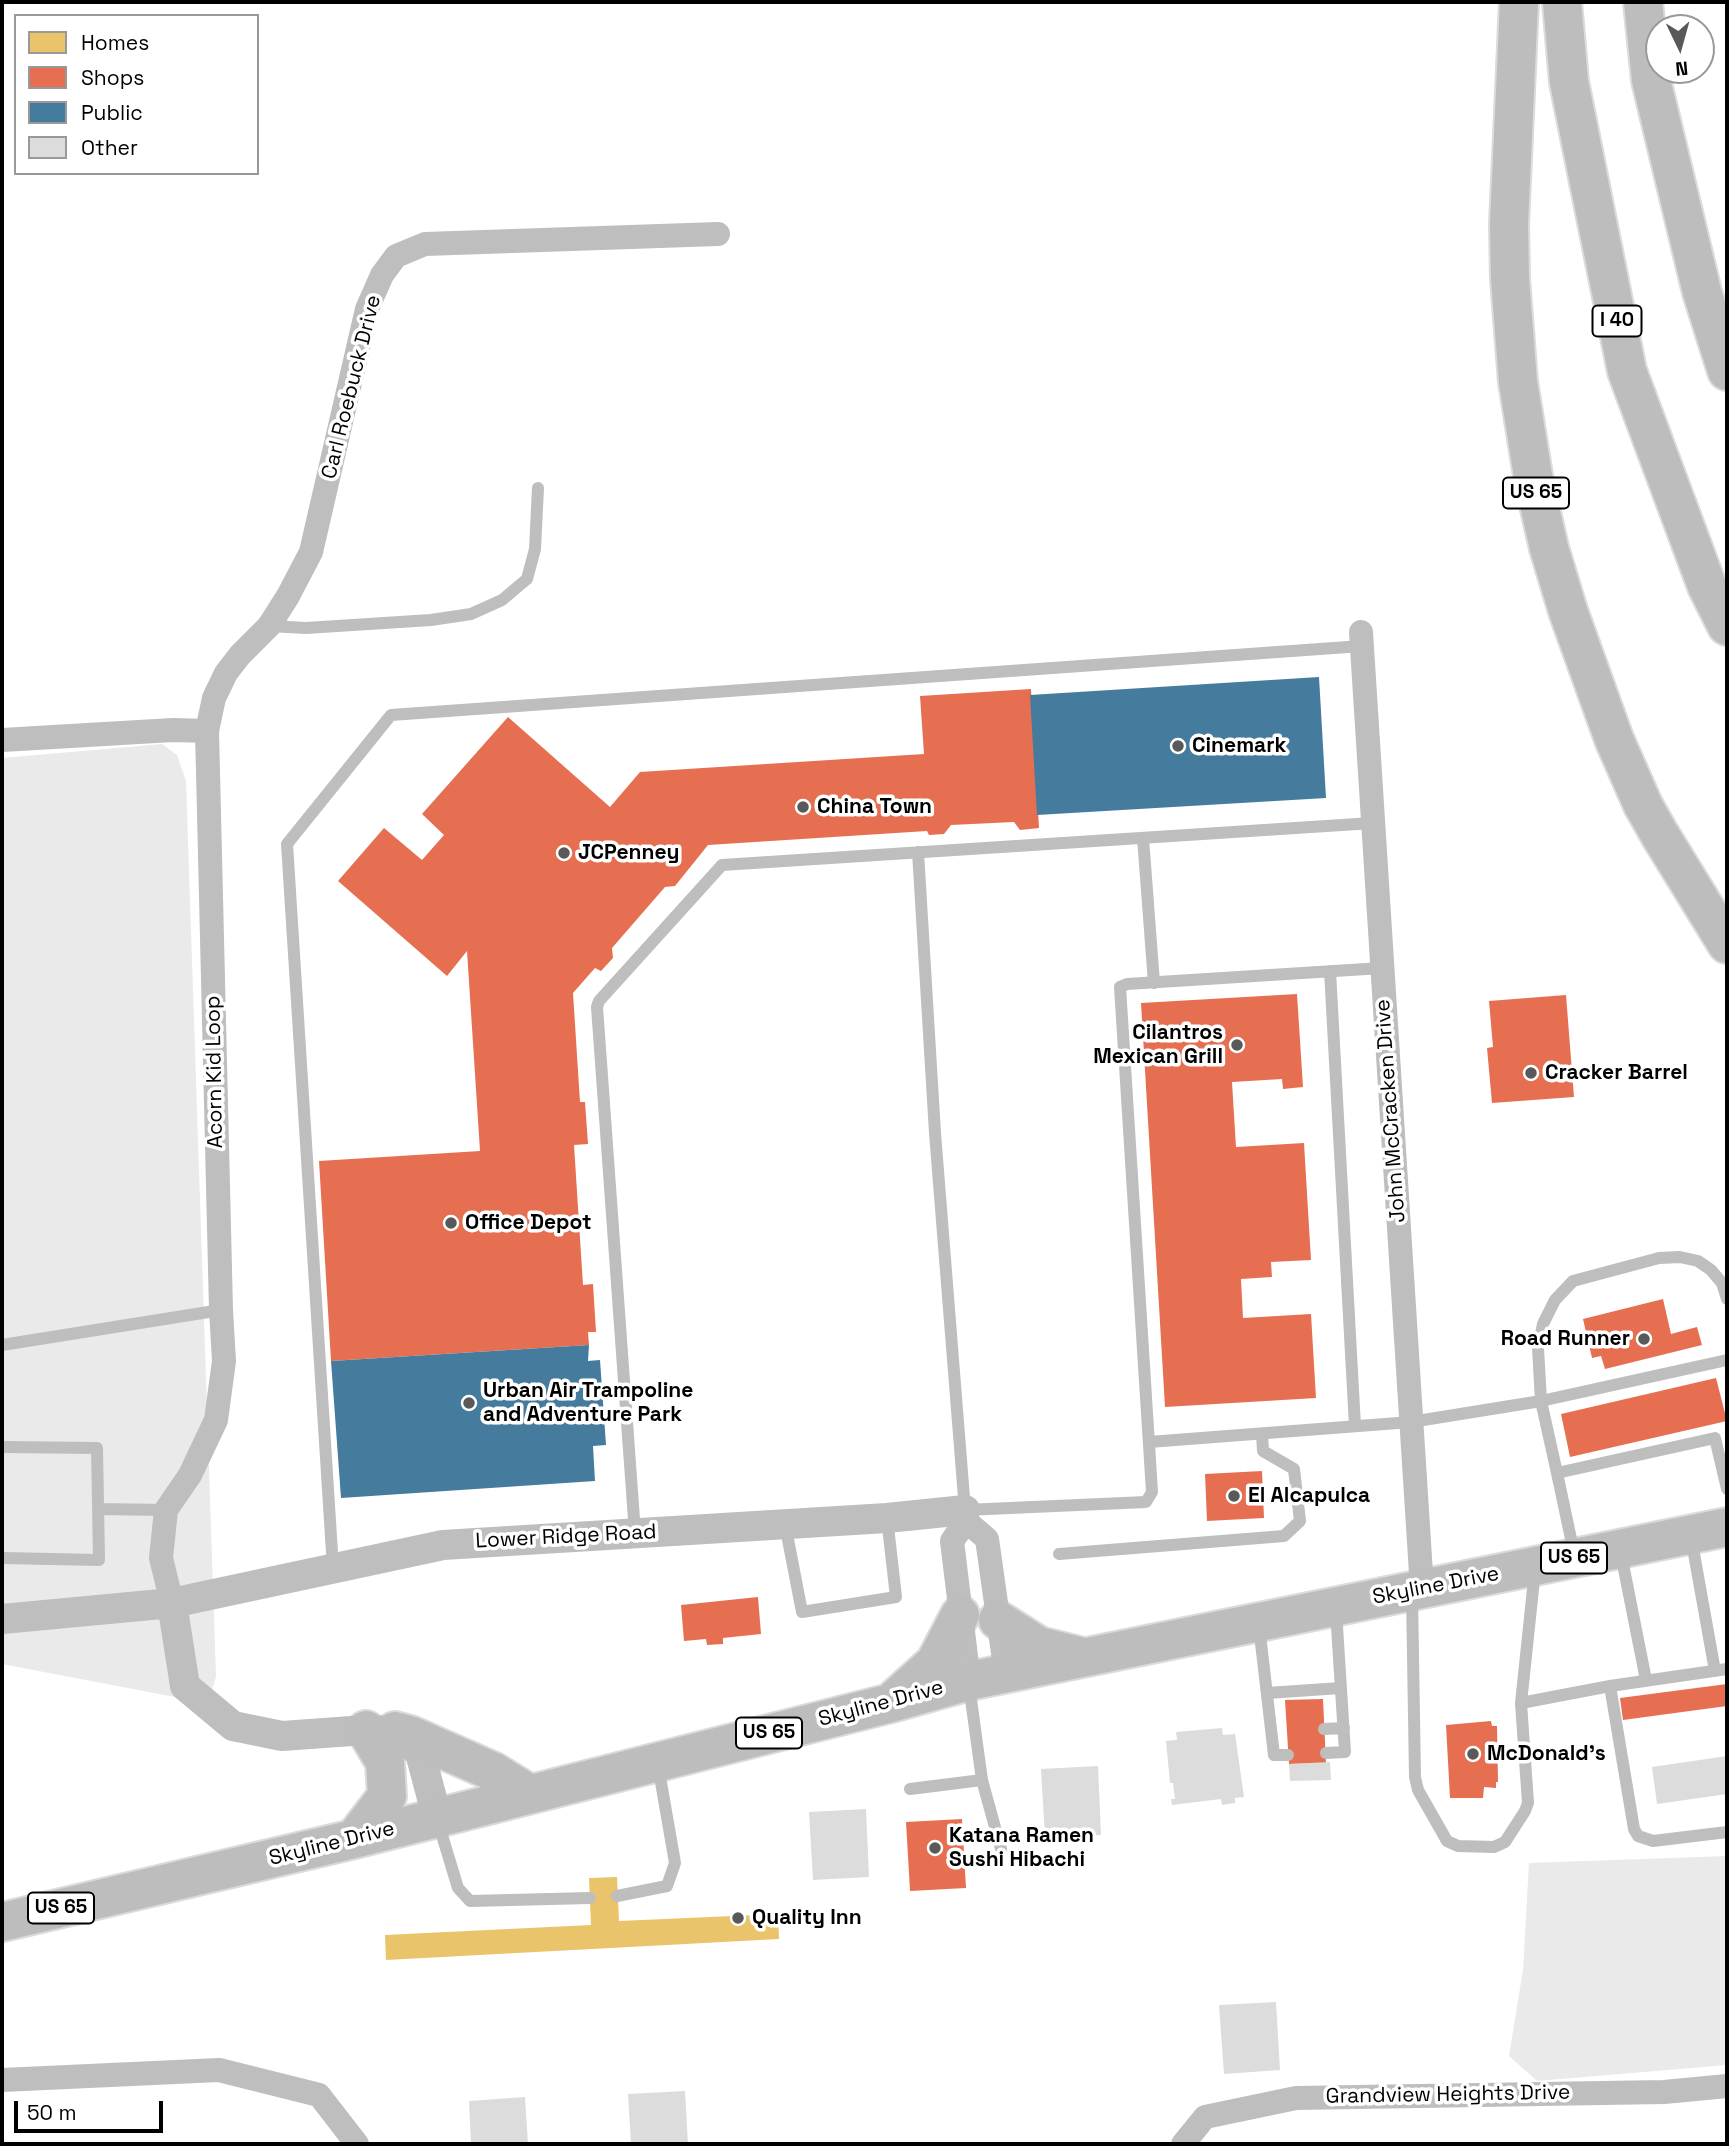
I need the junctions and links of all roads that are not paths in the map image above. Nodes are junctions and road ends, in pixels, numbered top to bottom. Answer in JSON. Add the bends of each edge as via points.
{"nodes":[{"id":1,"x":1519,"y":2,"type":"edge"},
{"id":2,"x":1562,"y":2,"type":"edge"},
{"id":3,"x":1643,"y":2,"type":"edge"},
{"id":4,"x":718,"y":234,"type":"dead end"},
{"id":5,"x":1702,"y":292,"type":"junction"},
{"id":6,"x":1727,"y":356,"type":"edge"},
{"id":7,"x":1727,"y":371,"type":"edge"},
{"id":8,"x":538,"y":488,"type":"dead end"},
{"id":9,"x":269,"y":626,"type":"junction"},
{"id":10,"x":1727,"y":626,"type":"edge"},
{"id":11,"x":1362,"y":639,"type":"joint"},
{"id":12,"x":207,"y":731,"type":"junction"},
{"id":13,"x":2,"y":740,"type":"edge"},
{"id":14,"x":1373,"y":823,"type":"junction"},
{"id":15,"x":1143,"y":838,"type":"junction"},
{"id":16,"x":918,"y":852,"type":"junction"},
{"id":17,"x":1727,"y":944,"type":"edge"},
{"id":18,"x":1382,"y":968,"type":"junction"},
{"id":19,"x":1331,"y":971,"type":"junction"},
{"id":20,"x":1154,"y":983,"type":"junction"},
{"id":21,"x":1727,"y":1299,"type":"edge"},
{"id":22,"x":221,"y":1310,"type":"junction"},
{"id":23,"x":2,"y":1345,"type":"edge"},
{"id":24,"x":1727,"y":1360,"type":"edge"},
{"id":25,"x":1541,"y":1401,"type":"junction"},
{"id":26,"x":1411,"y":1422,"type":"junction"},
{"id":27,"x":1355,"y":1426,"type":"junction"},
{"id":28,"x":1262,"y":1434,"type":"junction"},
{"id":29,"x":1721,"y":1437,"type":"edge"},
{"id":30,"x":1149,"y":1442,"type":"junction"},
{"id":31,"x":2,"y":1447,"type":"edge"},
{"id":32,"x":1557,"y":1473,"type":"junction"},
{"id":33,"x":1727,"y":1489,"type":"edge"},
{"id":34,"x":98,"y":1509,"type":"junction"},
{"id":35,"x":166,"y":1510,"type":"junction"},
{"id":36,"x":966,"y":1516,"type":"junction"},
{"id":37,"x":887,"y":1518,"type":"junction"},
{"id":38,"x":785,"y":1524,"type":"junction"},
{"id":39,"x":1727,"y":1527,"type":"edge"},
{"id":40,"x":635,"y":1533,"type":"junction"},
{"id":41,"x":1690,"y":1535,"type":"junction"},
{"id":42,"x":1620,"y":1549,"type":"junction"},
{"id":43,"x":1059,"y":1554,"type":"dead end"},
{"id":44,"x":2,"y":1558,"type":"edge"},
{"id":45,"x":1575,"y":1558,"type":"junction"},
{"id":46,"x":1535,"y":1566,"type":"junction"},
{"id":47,"x":333,"y":1568,"type":"junction"},
{"id":48,"x":1417,"y":1590,"type":"junction"},
{"id":49,"x":172,"y":1602,"type":"junction"},
{"id":50,"x":1335,"y":1606,"type":"junction"},
{"id":51,"x":960,"y":1615,"type":"junction"},
{"id":52,"x":2,"y":1619,"type":"edge"},
{"id":53,"x":998,"y":1620,"type":"junction"},
{"id":54,"x":1259,"y":1622,"type":"junction"},
{"id":55,"x":1084,"y":1657,"type":"junction"},
{"id":56,"x":1721,"y":1670,"type":"edge"},
{"id":57,"x":1006,"y":1674,"type":"junction"},
{"id":58,"x":969,"y":1681,"type":"junction"},
{"id":59,"x":1646,"y":1681,"type":"junction"},
{"id":60,"x":1610,"y":1686,"type":"junction"},
{"id":61,"x":1342,"y":1688,"type":"junction"},
{"id":62,"x":1267,"y":1693,"type":"junction"},
{"id":63,"x":891,"y":1703,"type":"junction"},
{"id":64,"x":1521,"y":1703,"type":"junction"},
{"id":65,"x":1344,"y":1728,"type":"junction"},
{"id":66,"x":1324,"y":1729,"type":"dead end"},
{"id":67,"x":380,"y":1730,"type":"junction"},
{"id":68,"x":1286,"y":1731,"type":"dead end"},
{"id":69,"x":1271,"y":1732,"type":"junction"},
{"id":70,"x":1326,"y":1753,"type":"dead end"},
{"id":71,"x":1288,"y":1755,"type":"dead end"},
{"id":72,"x":657,"y":1761,"type":"junction"},
{"id":73,"x":982,"y":1780,"type":"junction"},
{"id":74,"x":910,"y":1789,"type":"dead end"},
{"id":75,"x":528,"y":1793,"type":"junction"},
{"id":76,"x":437,"y":1817,"type":"junction"},
{"id":77,"x":1727,"y":1832,"type":"edge"},
{"id":78,"x":354,"y":1839,"type":"junction"},
{"id":79,"x":1001,"y":1849,"type":"dead end"},
{"id":80,"x":617,"y":1896,"type":"dead end"},
{"id":81,"x":590,"y":1898,"type":"dead end"},
{"id":82,"x":2,"y":1922,"type":"edge"},
{"id":83,"x":2,"y":2080,"type":"edge"},
{"id":84,"x":1727,"y":2086,"type":"edge"},
{"id":85,"x":357,"y":2144,"type":"edge"},
{"id":86,"x":1183,"y":2144,"type":"edge"}],
"edges":[{"from":1,"to":17,"type":"highway","number":"US 65","via":[[1510,279],[1518,382],[1534,482],[1568,611],[1614,739],[1643,805]]},
{"from":2,"to":10,"type":"highway","number":"I 40","via":[[1569,82],[1627,371],[1707,586]]},
{"from":3,"to":5,"type":"highway","via":[[1651,80]]},
{"from":4,"to":9,"type":"street","name":"Carl Roebuck Drive","via":[[425,244],[396,256],[367,309],[311,552]]},
{"from":5,"to":6,"type":"highway"},
{"from":5,"to":7,"type":"highway"},
{"from":8,"to":9,"type":"lane","via":[[535,549],[527,579],[502,600],[471,614],[431,620]]},
{"from":9,"to":12,"type":"street","name":"Carl Roebuck Drive","via":[[226,673],[214,698]]},
{"from":11,"to":14,"type":"street","name":"John McCracken Drive"},
{"from":11,"to":47,"type":"lane","via":[[391,715],[287,844]]},
{"from":12,"to":13,"type":"street"},
{"from":12,"to":22,"type":"street","name":"Acorn Kid Loop"},
{"from":14,"to":15,"type":"lane"},
{"from":14,"to":18,"type":"street","name":"John McCracken Drive"},
{"from":15,"to":16,"type":"lane"},
{"from":15,"to":20,"type":"lane"},
{"from":16,"to":36,"type":"lane","via":[[934,1133]]},
{"from":16,"to":40,"type":"lane","via":[[722,865],[599,1001]]},
{"from":18,"to":19,"type":"lane"},
{"from":18,"to":26,"type":"street","name":"John McCracken Drive"},
{"from":19,"to":20,"type":"lane"},
{"from":19,"to":27,"type":"lane"},
{"from":20,"to":30,"type":"lane","via":[[1127,984],[1119,989]]},
{"from":21,"to":25,"type":"lane","via":[[1711,1270],[1680,1257],[1659,1258],[1573,1281],[1555,1300],[1543,1324],[1538,1348]]},
{"from":22,"to":23,"type":"lane"},
{"from":22,"to":35,"type":"street","name":"Acorn Kid Loop","via":[[224,1361],[216,1420],[190,1475]]},
{"from":24,"to":25,"type":"lane"},
{"from":25,"to":26,"type":"lane"},
{"from":25,"to":32,"type":"lane"},
{"from":26,"to":27,"type":"lane"},
{"from":26,"to":48,"type":"street","name":"John McCracken Drive"},
{"from":27,"to":28,"type":"lane"},
{"from":28,"to":30,"type":"lane"},
{"from":28,"to":43,"type":"lane","via":[[1263,1451],[1294,1469],[1300,1521],[1284,1536]]},
{"from":29,"to":32,"type":"lane"},
{"from":29,"to":33,"type":"lane"},
{"from":30,"to":36,"type":"lane","via":[[1152,1492],[1146,1502]]},
{"from":31,"to":34,"type":"lane","via":[[97,1448]]},
{"from":32,"to":45,"type":"lane"},
{"from":34,"to":35,"type":"lane"},
{"from":34,"to":44,"type":"lane","via":[[99,1560]]},
{"from":35,"to":49,"type":"street","name":"Acorn Kid Loop","via":[[161,1558]]},
{"from":36,"to":37,"type":"street","name":"Lower Ridge Road"},
{"from":36,"to":51,"type":"street","via":[[952,1541]]},
{"from":36,"to":53,"type":"street","via":[[987,1539]]},
{"from":37,"to":38,"type":"street","name":"Lower Ridge Road"},
{"from":37,"to":38,"type":"lane","via":[[896,1597],[802,1612]]},
{"from":38,"to":40,"type":"street","name":"Lower Ridge Road"},
{"from":39,"to":41,"type":"highway","name":"Skyline Drive","number":"US 65"},
{"from":40,"to":47,"type":"street","name":"Lower Ridge Road","via":[[443,1545]]},
{"from":41,"to":42,"type":"highway","name":"Skyline Drive","number":"US 65"},
{"from":41,"to":56,"type":"lane"},
{"from":42,"to":45,"type":"highway","name":"Skyline Drive","number":"US 65"},
{"from":42,"to":59,"type":"lane"},
{"from":45,"to":46,"type":"highway","name":"Skyline Drive","number":"US 65"},
{"from":46,"to":48,"type":"highway","name":"Skyline Drive","number":"US 65"},
{"from":46,"to":64,"type":"lane"},
{"from":47,"to":49,"type":"street","name":"Lower Ridge Road"},
{"from":48,"to":50,"type":"highway","name":"Skyline Drive","number":"US 65"},
{"from":48,"to":64,"type":"lane","via":[[1415,1777],[1447,1841],[1458,1846],[1505,1842],[1525,1811]]},
{"from":49,"to":52,"type":"street","name":"Lower Ridge Road"},
{"from":49,"to":67,"type":"street","via":[[186,1686],[233,1726],[282,1736]]},
{"from":50,"to":54,"type":"highway","name":"Skyline Drive","number":"US 65"},
{"from":50,"to":61,"type":"lane"},
{"from":51,"to":58,"type":"street"},
{"from":51,"to":63,"type":"highway","via":[[935,1663]]},
{"from":53,"to":55,"type":"highway","via":[[1039,1646]]},
{"from":53,"to":57,"type":"street"},
{"from":54,"to":55,"type":"highway","name":"Skyline Drive","number":"US 65"},
{"from":54,"to":62,"type":"lane"},
{"from":55,"to":57,"type":"highway","name":"Skyline Drive","number":"US 65"},
{"from":56,"to":59,"type":"lane"},
{"from":57,"to":58,"type":"highway","name":"Skyline Drive","number":"US 65"},
{"from":58,"to":63,"type":"highway","name":"Skyline Drive","number":"US 65"},
{"from":58,"to":73,"type":"lane"},
{"from":59,"to":60,"type":"lane"},
{"from":60,"to":64,"type":"lane"},
{"from":60,"to":77,"type":"lane","via":[[1638,1836],[1653,1841]]},
{"from":61,"to":62,"type":"lane"},
{"from":61,"to":65,"type":"lane"},
{"from":62,"to":69,"type":"lane"},
{"from":63,"to":72,"type":"highway","name":"Skyline Drive","number":"US 65"},
{"from":65,"to":66,"type":"lane"},
{"from":65,"to":70,"type":"lane","via":[[1345,1752]]},
{"from":67,"to":75,"type":"highway","via":[[410,1735],[494,1772]]},
{"from":67,"to":76,"type":"street","via":[[420,1753]]},
{"from":67,"to":78,"type":"highway","via":[[387,1796]]},
{"from":68,"to":69,"type":"lane"},
{"from":69,"to":71,"type":"lane","via":[[1273,1755]]},
{"from":72,"to":75,"type":"highway","name":"Skyline Drive","number":"US 65"},
{"from":72,"to":80,"type":"lane","via":[[675,1863],[667,1886]]},
{"from":73,"to":74,"type":"lane"},
{"from":73,"to":79,"type":"lane"},
{"from":75,"to":76,"type":"highway","name":"Skyline Drive","number":"US 65"},
{"from":76,"to":78,"type":"highway","name":"Skyline Drive","number":"US 65"},
{"from":76,"to":81,"type":"lane","via":[[458,1888],[470,1901]]},
{"from":78,"to":82,"type":"highway","name":"Skyline Drive","number":"US 65"},
{"from":83,"to":85,"type":"street","via":[[219,2070],[319,2095]]},
{"from":84,"to":86,"type":"street","name":"Grandview Heights Drive","via":[[1664,2092],[1296,2098],[1205,2117]]}]}
